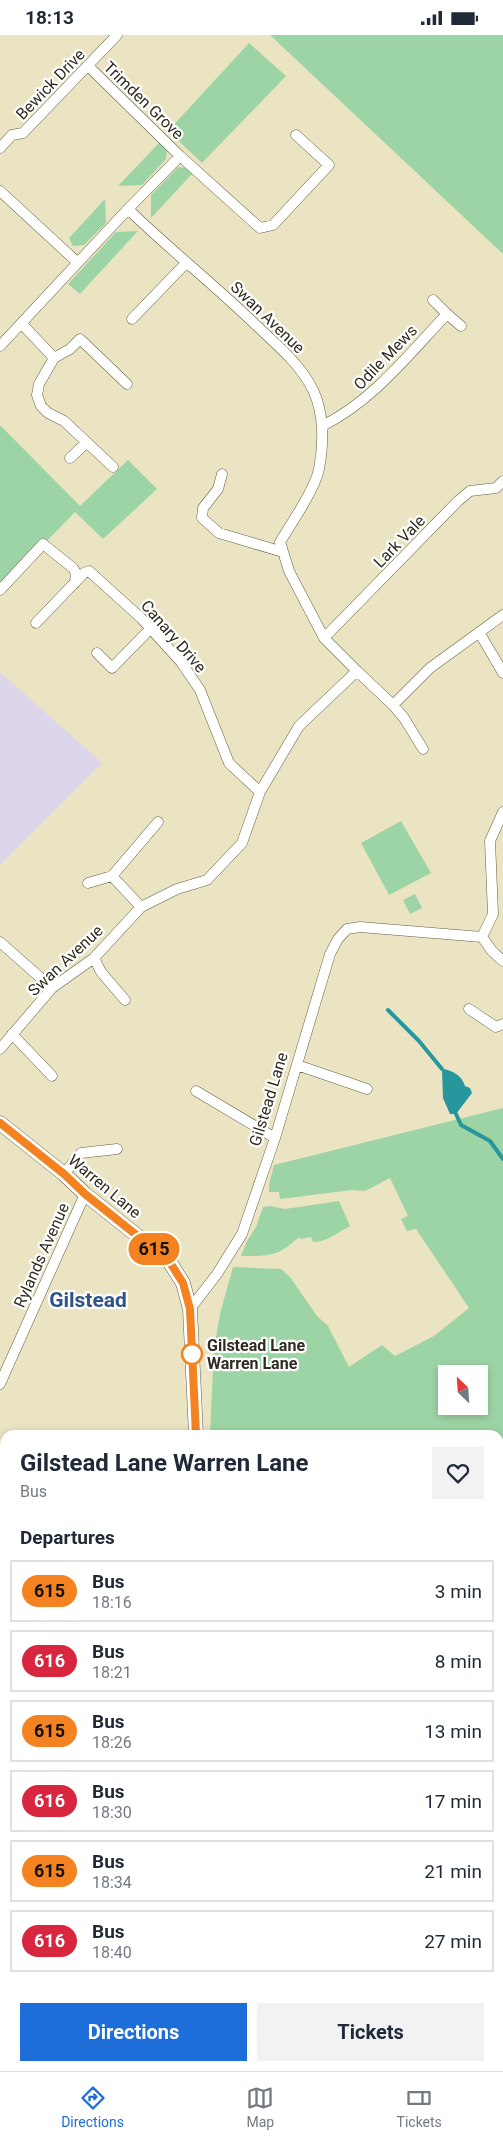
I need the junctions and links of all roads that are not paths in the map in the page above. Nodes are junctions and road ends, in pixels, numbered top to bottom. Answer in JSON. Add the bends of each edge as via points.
{"nodes":[{"id":1,"x":118,"y":35,"type":"edge"},
{"id":2,"x":88,"y":67,"type":"junction"},
{"id":3,"x":296,"y":135,"type":"dead end"},
{"id":4,"x":0,"y":148,"type":"edge"},
{"id":5,"x":180,"y":155,"type":"junction"},
{"id":6,"x":0,"y":191,"type":"edge"},
{"id":7,"x":128,"y":209,"type":"junction"},
{"id":8,"x":77,"y":262,"type":"junction"},
{"id":9,"x":186,"y":263,"type":"junction"},
{"id":10,"x":433,"y":300,"type":"dead end"},
{"id":11,"x":448,"y":314,"type":"junction"},
{"id":12,"x":132,"y":319,"type":"dead end"},
{"id":13,"x":22,"y":324,"type":"junction"},
{"id":14,"x":461,"y":326,"type":"dead end"},
{"id":15,"x":0,"y":347,"type":"edge"},
{"id":16,"x":54,"y":358,"type":"junction"},
{"id":17,"x":127,"y":384,"type":"dead end"},
{"id":18,"x":322,"y":426,"type":"junction"},
{"id":19,"x":86,"y":443,"type":"junction"},
{"id":20,"x":70,"y":458,"type":"dead end"},
{"id":21,"x":113,"y":467,"type":"dead end"},
{"id":22,"x":222,"y":474,"type":"dead end"},
{"id":23,"x":503,"y":481,"type":"edge"},
{"id":24,"x":283,"y":552,"type":"junction"},
{"id":25,"x":75,"y":583,"type":"junction"},
{"id":26,"x":0,"y":590,"type":"edge"},
{"id":27,"x":503,"y":615,"type":"edge"},
{"id":28,"x":36,"y":623,"type":"dead end"},
{"id":29,"x":150,"y":628,"type":"junction"},
{"id":30,"x":479,"y":632,"type":"junction"},
{"id":31,"x":324,"y":638,"type":"junction"},
{"id":32,"x":97,"y":653,"type":"dead end"},
{"id":33,"x":357,"y":671,"type":"junction"},
{"id":34,"x":503,"y":673,"type":"edge"},
{"id":35,"x":393,"y":705,"type":"junction"},
{"id":36,"x":423,"y":749,"type":"dead end"},
{"id":37,"x":260,"y":792,"type":"junction"},
{"id":38,"x":503,"y":812,"type":"edge"},
{"id":39,"x":158,"y":823,"type":"dead end"},
{"id":40,"x":112,"y":876,"type":"junction"},
{"id":41,"x":88,"y":883,"type":"dead end"},
{"id":42,"x":141,"y":907,"type":"junction"},
{"id":43,"x":482,"y":937,"type":"junction"},
{"id":44,"x":0,"y":942,"type":"edge"},
{"id":45,"x":94,"y":957,"type":"junction"},
{"id":46,"x":503,"y":961,"type":"edge"},
{"id":47,"x":52,"y":988,"type":"junction"},
{"id":48,"x":125,"y":1000,"type":"dead end"},
{"id":49,"x":469,"y":1009,"type":"dead end"},
{"id":50,"x":503,"y":1025,"type":"edge"},
{"id":51,"x":12,"y":1034,"type":"junction"},
{"id":52,"x":0,"y":1049,"type":"edge"},
{"id":53,"x":297,"y":1065,"type":"junction"},
{"id":54,"x":52,"y":1076,"type":"dead end"},
{"id":55,"x":367,"y":1089,"type":"dead end"},
{"id":56,"x":196,"y":1091,"type":"dead end"},
{"id":57,"x":0,"y":1123,"type":"edge"},
{"id":58,"x":275,"y":1138,"type":"junction"},
{"id":59,"x":117,"y":1149,"type":"dead end"},
{"id":60,"x":64,"y":1174,"type":"junction"},
{"id":61,"x":85,"y":1194,"type":"junction"},
{"id":62,"x":190,"y":1309,"type":"junction"},
{"id":63,"x":0,"y":1383,"type":"edge"},
{"id":64,"x":196,"y":1430,"type":"edge"}],
"edges":[{"from":1,"to":2,"type":"street","name":"Bewick Drive"},
{"from":2,"to":4,"type":"street","name":"Bewick Drive","via":[[23,133],[12,135]]},
{"from":2,"to":5,"type":"street","name":"Trimden Grove"},
{"from":3,"to":5,"type":"street","name":"Trimden Grove","via":[[329,165],[273,225],[260,228]]},
{"from":5,"to":7,"type":"street"},
{"from":6,"to":8,"type":"street"},
{"from":7,"to":8,"type":"street"},
{"from":7,"to":9,"type":"street","name":"Swan Avenue"},
{"from":8,"to":13,"type":"street"},
{"from":9,"to":12,"type":"street"},
{"from":9,"to":18,"type":"street","name":"Swan Avenue","via":[[294,361],[313,390]]},
{"from":10,"to":11,"type":"street"},
{"from":11,"to":14,"type":"street"},
{"from":11,"to":18,"type":"street","name":"Odile Mews","via":[[364,400]]},
{"from":13,"to":15,"type":"street"},
{"from":13,"to":16,"type":"street"},
{"from":16,"to":17,"type":"street","via":[[80,339]]},
{"from":16,"to":19,"type":"street","via":[[38,384],[40,406],[64,421]]},
{"from":18,"to":24,"type":"street","name":"Swan Avenue","via":[[319,470],[300,511],[280,542]]},
{"from":19,"to":20,"type":"street"},
{"from":19,"to":21,"type":"street"},
{"from":22,"to":24,"type":"street","via":[[218,489],[203,508],[202,518],[219,533]]},
{"from":23,"to":31,"type":"street","name":"Lark Vale","via":[[496,488],[470,491],[458,501]]},
{"from":24,"to":31,"type":"street","via":[[289,571]]},
{"from":25,"to":26,"type":"street","via":[[73,568],[43,544]]},
{"from":25,"to":28,"type":"street","name":"Canary Drive"},
{"from":25,"to":29,"type":"street","name":"Canary Drive","via":[[89,571]]},
{"from":27,"to":30,"type":"street"},
{"from":29,"to":32,"type":"street","via":[[112,668]]},
{"from":29,"to":37,"type":"street","name":"Canary Drive","via":[[181,662],[200,690],[229,763]]},
{"from":30,"to":34,"type":"street"},
{"from":30,"to":35,"type":"street","via":[[430,668]]},
{"from":31,"to":33,"type":"street"},
{"from":33,"to":35,"type":"street"},
{"from":33,"to":37,"type":"street","name":"Swan Avenue","via":[[299,726]]},
{"from":35,"to":36,"type":"street"},
{"from":37,"to":42,"type":"street","name":"Swan Avenue","via":[[242,843],[207,880],[177,889]]},
{"from":38,"to":43,"type":"street","via":[[490,841],[493,914]]},
{"from":39,"to":40,"type":"street"},
{"from":40,"to":41,"type":"street"},
{"from":40,"to":42,"type":"street"},
{"from":42,"to":45,"type":"street","name":"Swan Avenue"},
{"from":43,"to":46,"type":"street"},
{"from":43,"to":53,"type":"street","name":"Gilstead Lane","via":[[373,927],[347,929],[330,954]]},
{"from":44,"to":47,"type":"street"},
{"from":45,"to":47,"type":"street","name":"Swan Avenue"},
{"from":45,"to":48,"type":"street","via":[[101,972]]},
{"from":47,"to":51,"type":"street","name":"Swan Avenue"},
{"from":49,"to":50,"type":"street","via":[[496,1027]]},
{"from":51,"to":52,"type":"street","name":"Swan Avenue"},
{"from":51,"to":54,"type":"street"},
{"from":53,"to":55,"type":"street"},
{"from":53,"to":58,"type":"street","name":"Gilstead Lane"},
{"from":56,"to":58,"type":"street"},
{"from":57,"to":60,"type":"street","name":"Warren Lane"},
{"from":58,"to":62,"type":"street","name":"Gilstead Lane","via":[[242,1234]]},
{"from":59,"to":60,"type":"street","via":[[80,1153]]},
{"from":60,"to":61,"type":"street","name":"Warren Lane"},
{"from":61,"to":62,"type":"street","name":"Warren Lane","via":[[169,1261],[183,1283]]},
{"from":61,"to":63,"type":"street","name":"Rylands Avenue"},
{"from":62,"to":64,"type":"street"}]}
